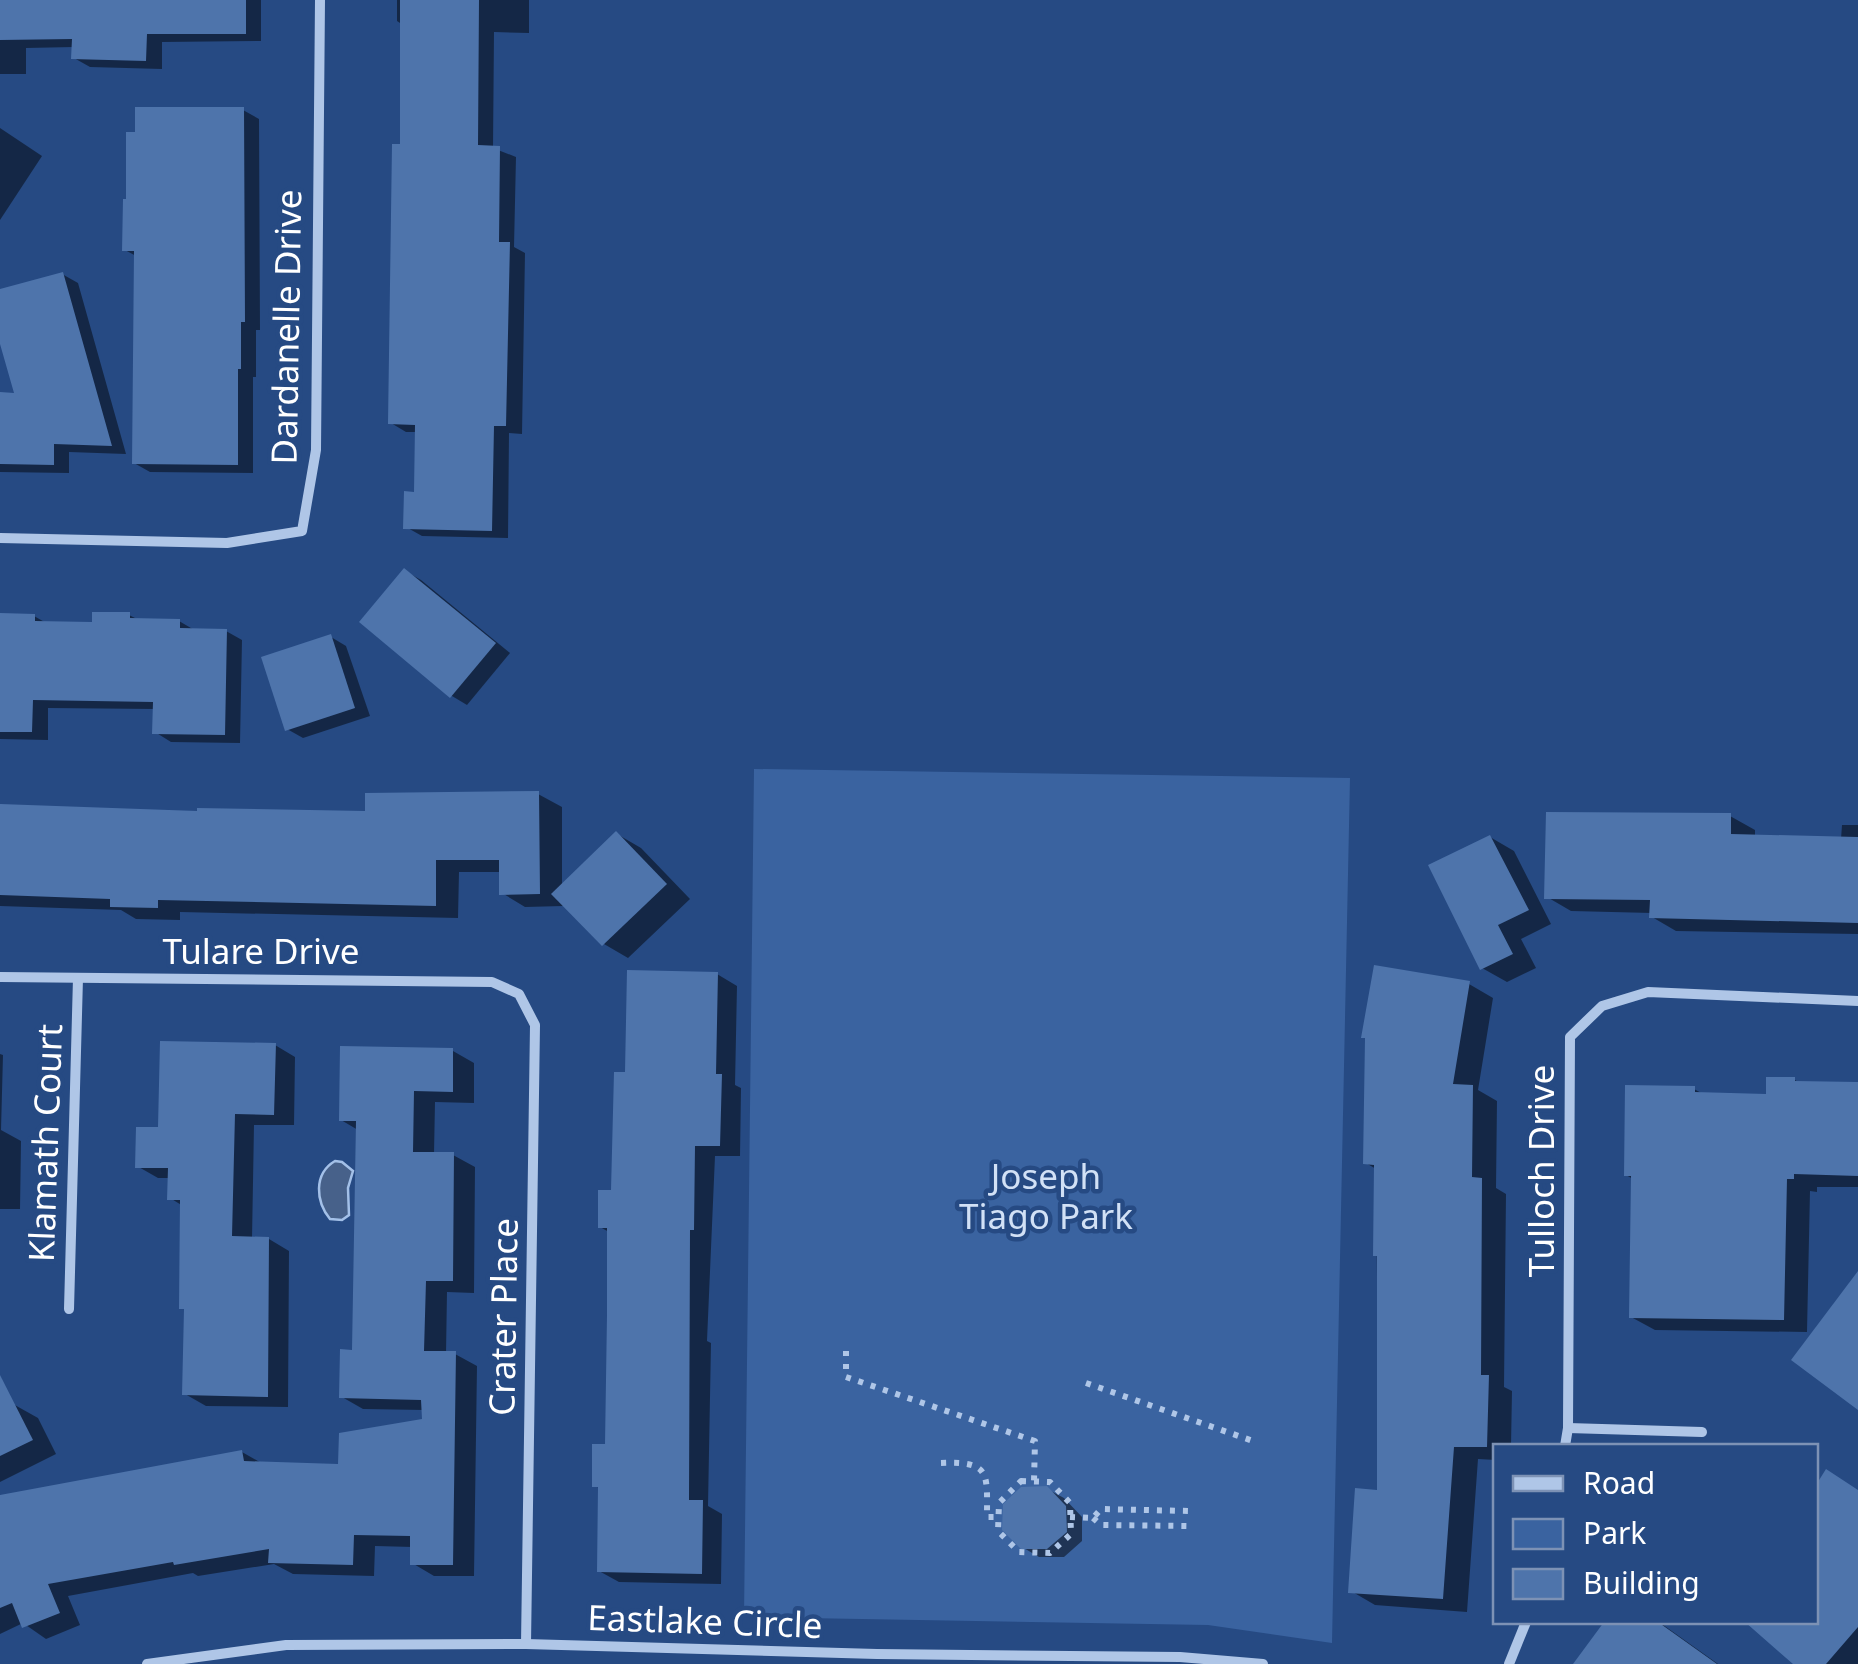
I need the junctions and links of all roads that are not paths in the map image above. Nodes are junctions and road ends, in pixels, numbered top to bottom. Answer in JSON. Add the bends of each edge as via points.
{"nodes":[{"id":1,"x":320,"y":0,"type":"edge"},
{"id":2,"x":0,"y":538,"type":"edge"},
{"id":3,"x":0,"y":978,"type":"edge"},
{"id":4,"x":78,"y":978,"type":"junction"},
{"id":5,"x":519,"y":994,"type":"joint"},
{"id":6,"x":1858,"y":1001,"type":"edge"},
{"id":7,"x":69,"y":1309,"type":"dead end"},
{"id":8,"x":1568,"y":1428,"type":"junction"},
{"id":9,"x":1702,"y":1432,"type":"dead end"},
{"id":10,"x":1565,"y":1444,"type":"edge"},
{"id":11,"x":1525,"y":1624,"type":"edge"},
{"id":12,"x":526,"y":1644,"type":"junction"},
{"id":13,"x":877,"y":1659,"type":"edge"},
{"id":14,"x":147,"y":1664,"type":"edge"},
{"id":15,"x":1263,"y":1664,"type":"edge"},
{"id":16,"x":1509,"y":1664,"type":"edge"}],
"edges":[{"from":1,"to":2,"type":"street","name":"Dardanelle Drive","via":[[316,450],[302,530],[227,543]]},
{"from":3,"to":4,"type":"street","name":"Tulare Drive"},
{"from":4,"to":5,"type":"street","name":"Tulare Drive","via":[[492,982]]},
{"from":4,"to":7,"type":"street","name":"Klamath Court"},
{"from":5,"to":12,"type":"street","name":"Crater Place","via":[[535,1025]]},
{"from":6,"to":8,"type":"street","name":"Tulloch Drive","via":[[1648,992],[1602,1006],[1570,1037]]},
{"from":8,"to":9,"type":"street"},
{"from":8,"to":10,"type":"street","name":"Tulloch Drive"},
{"from":11,"to":16,"type":"street"},
{"from":12,"to":13,"type":"street","name":"Eastlake Circle"},
{"from":12,"to":14,"type":"street","name":"Eastlake Circle","via":[[286,1645]]},
{"from":13,"to":15,"type":"street","name":"Eastlake Circle","via":[[1180,1656]]}]}
